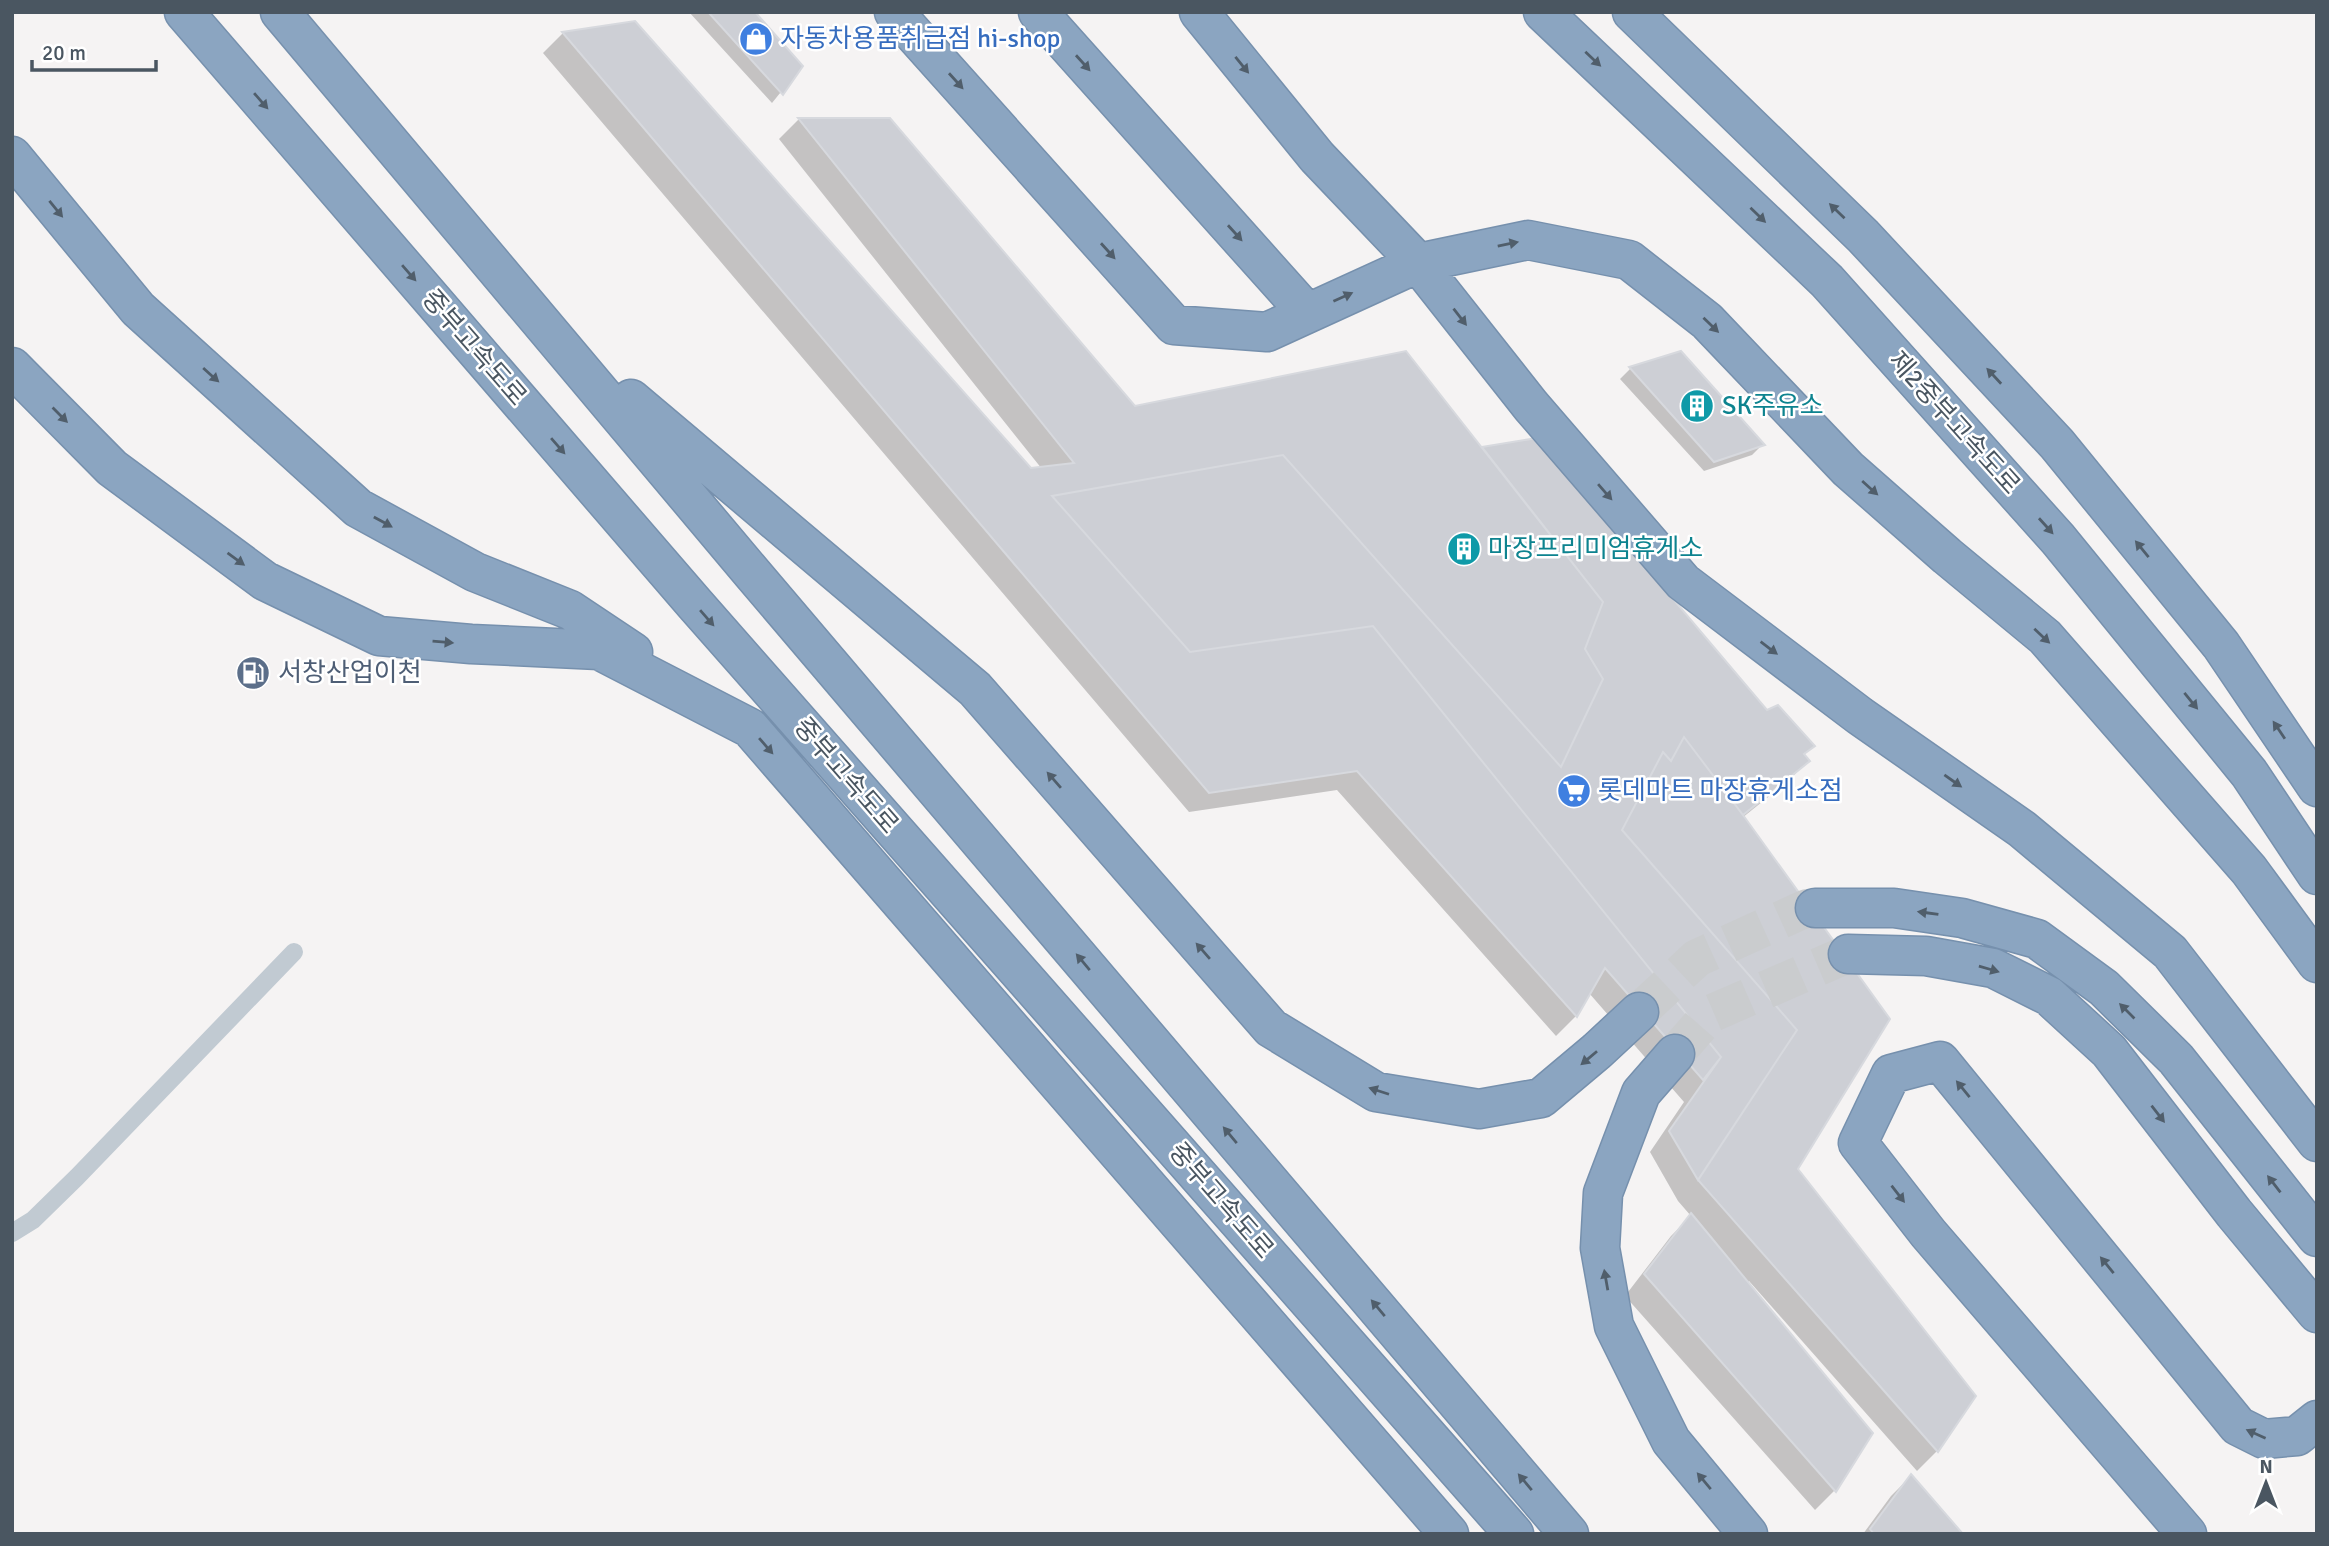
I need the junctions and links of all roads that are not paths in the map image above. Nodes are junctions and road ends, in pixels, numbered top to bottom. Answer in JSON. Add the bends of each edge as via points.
{"nodes":[{"id":1,"x":184,"y":12,"type":"edge"},
{"id":2,"x":279,"y":12,"type":"edge"},
{"id":3,"x":894,"y":12,"type":"edge"},
{"id":4,"x":1038,"y":12,"type":"edge"},
{"id":5,"x":1199,"y":12,"type":"edge"},
{"id":6,"x":1543,"y":12,"type":"edge"},
{"id":7,"x":1632,"y":12,"type":"edge"},
{"id":8,"x":12,"y":156,"type":"edge"},
{"id":9,"x":1418,"y":263,"type":"junction"},
{"id":10,"x":1307,"y":313,"type":"junction"},
{"id":11,"x":553,"y":334,"type":"junction"},
{"id":12,"x":12,"y":367,"type":"edge"},
{"id":13,"x":730,"y":717,"type":"junction"},
{"id":14,"x":2317,"y":787,"type":"edge"},
{"id":15,"x":2317,"y":874,"type":"edge"},
{"id":16,"x":1815,"y":908,"type":"tunnel mouth"},
{"id":17,"x":294,"y":952,"type":"dead end"},
{"id":18,"x":1849,"y":954,"type":"tunnel mouth"},
{"id":19,"x":2317,"y":963,"type":"edge"},
{"id":20,"x":1639,"y":1012,"type":"tunnel mouth"},
{"id":21,"x":1675,"y":1054,"type":"tunnel mouth"},
{"id":22,"x":2317,"y":1142,"type":"edge"},
{"id":23,"x":12,"y":1233,"type":"edge"},
{"id":24,"x":2317,"y":1237,"type":"edge"},
{"id":25,"x":2317,"y":1313,"type":"edge"},
{"id":26,"x":2317,"y":1420,"type":"edge"},
{"id":27,"x":1448,"y":1534,"type":"edge"},
{"id":28,"x":1514,"y":1534,"type":"edge"},
{"id":29,"x":1569,"y":1534,"type":"edge"},
{"id":30,"x":1748,"y":1534,"type":"edge"},
{"id":31,"x":2187,"y":1534,"type":"edge"}],
"edges":[{"from":1,"to":28,"type":"highway","name":"중부고속도로","one_way":true,"via":[[694,603]]},
{"from":2,"to":11,"type":"highway","name":"중부고속도로"},
{"from":3,"to":10,"type":"highway","one_way":true,"via":[[1174,325],[1268,332]]},
{"from":4,"to":10,"type":"highway","one_way":true},
{"from":5,"to":9,"type":"highway","one_way":true,"via":[[1317,157]]},
{"from":6,"to":15,"type":"highway","name":"제2중부고속도로","one_way":true,"via":[[1827,281],[2058,539],[2249,773]]},
{"from":14,"to":7,"type":"highway","one_way":true,"via":[[2221,645],[2057,444],[1863,236]]},
{"from":8,"to":13,"type":"highway","one_way":true,"via":[[138,309],[358,508],[475,572],[570,610]]},
{"from":10,"to":9,"type":"highway","one_way":true},
{"from":9,"to":19,"type":"highway","one_way":true,"via":[[1528,240],[1629,260],[1707,321],[1848,469],[2045,637],[2249,870]]},
{"from":9,"to":22,"type":"highway","one_way":true,"via":[[1531,406],[1683,582],[1860,716],[2022,829],[2170,952]]},
{"from":20,"to":11,"type":"highway","one_way":true,"via":[[1541,1098],[1479,1109],[1376,1092],[1271,1028],[975,689]]},
{"from":29,"to":11,"type":"highway","name":"중부고속도로","one_way":true},
{"from":12,"to":13,"type":"highway","one_way":true,"via":[[112,468],[265,581],[379,636],[599,650]]},
{"from":13,"to":27,"type":"highway","one_way":true,"via":[[750,728]]},
{"from":24,"to":16,"type":"highway","one_way":true,"via":[[2176,1059],[2104,988],[2037,939],[1962,918],[1894,908]]},
{"from":17,"to":23,"type":"lane","via":[[77,1177],[33,1220]]},
{"from":18,"to":25,"type":"highway","one_way":true,"via":[[1926,956],[1993,968],[2049,996],[2109,1051]]},
{"from":30,"to":21,"type":"highway","one_way":true,"via":[[1671,1441],[1614,1326],[1600,1248],[1603,1193],[1641,1093]]},
{"from":26,"to":31,"type":"highway","one_way":true,"via":[[2297,1436],[2264,1440],[2238,1426],[1940,1061],[1891,1074],[1858,1143],[1928,1233]]}]}
